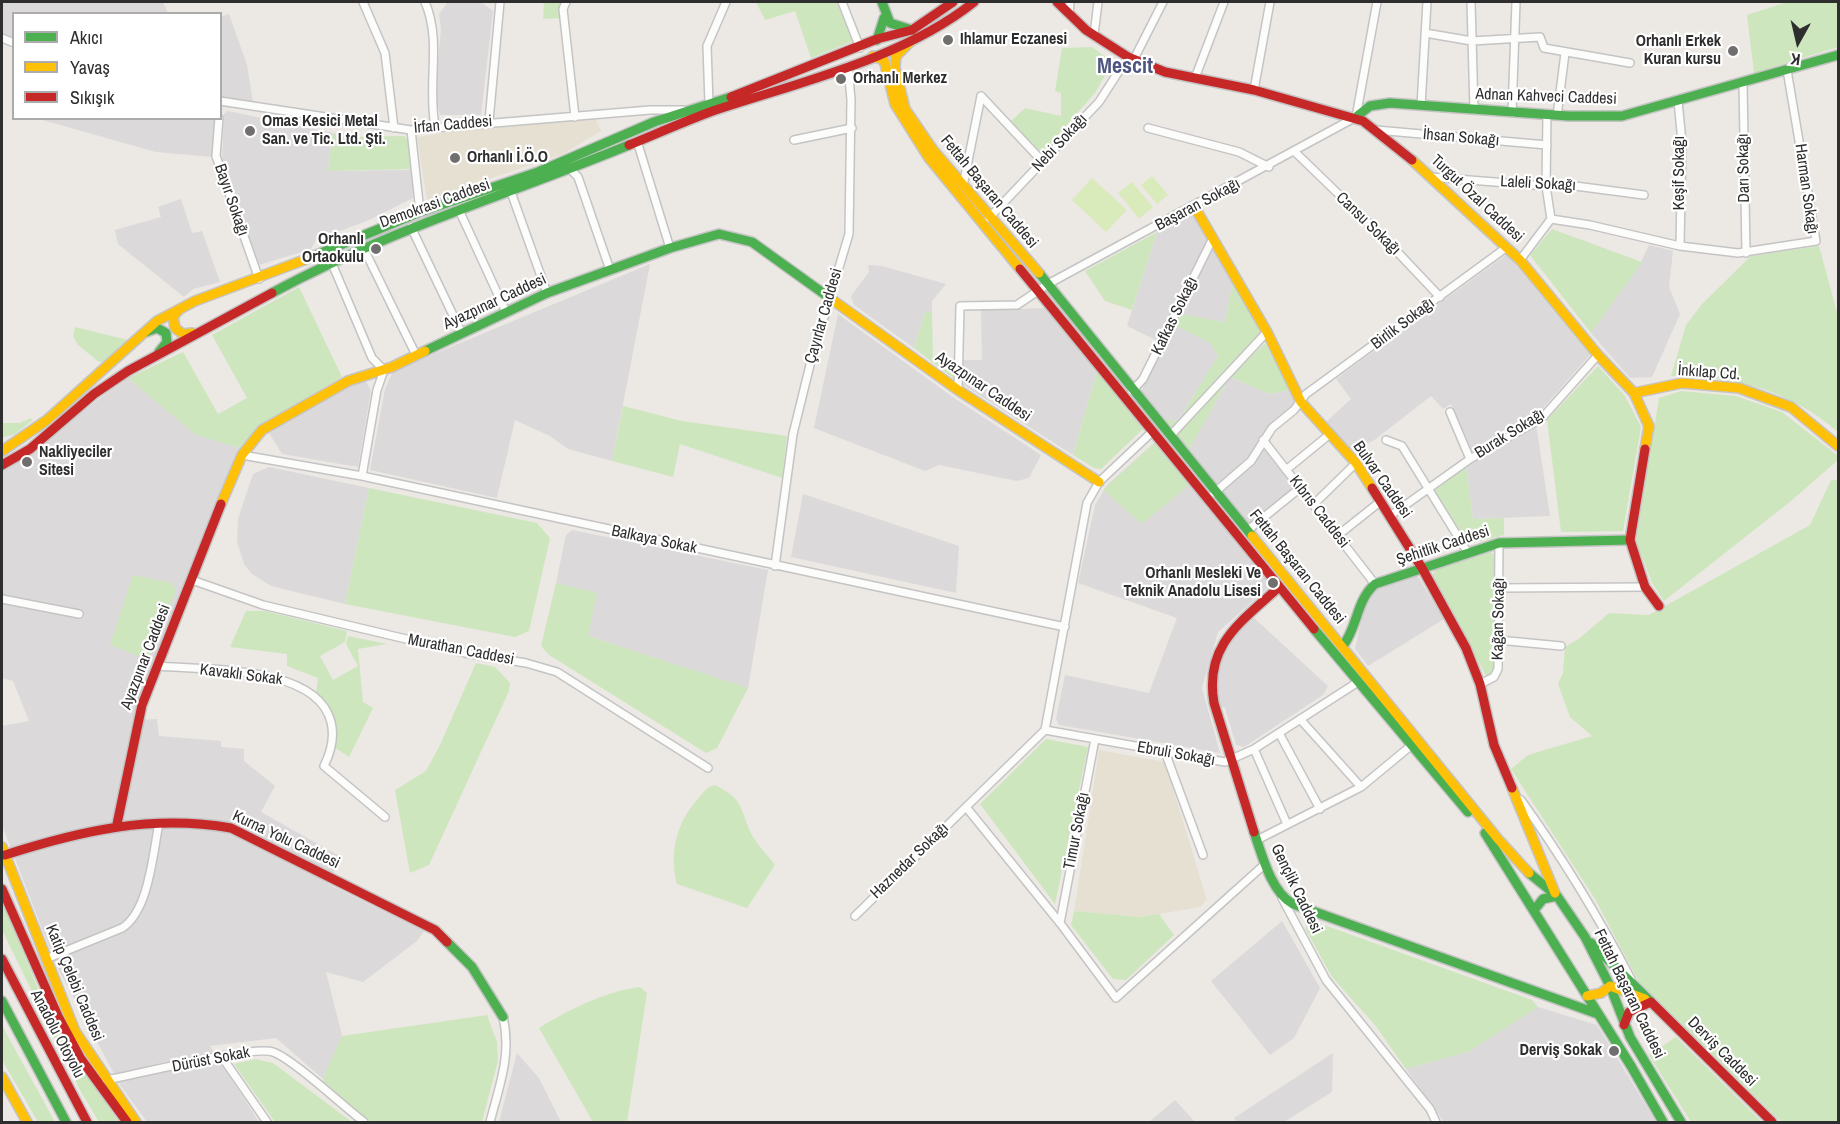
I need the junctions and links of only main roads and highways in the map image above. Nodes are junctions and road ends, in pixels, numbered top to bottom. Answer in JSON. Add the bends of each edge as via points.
{"nodes":[{"id":1,"x":882,"y":2,"type":"edge"},
{"id":2,"x":937,"y":2,"type":"edge"},
{"id":3,"x":953,"y":2,"type":"edge"},
{"id":4,"x":974,"y":2,"type":"edge"},
{"id":5,"x":1057,"y":2,"type":"edge"},
{"id":6,"x":944,"y":9,"type":"junction"},
{"id":7,"x":884,"y":18,"type":"junction"},
{"id":8,"x":912,"y":30,"type":"junction"},
{"id":9,"x":877,"y":39,"type":"junction"},
{"id":10,"x":911,"y":41,"type":"junction"},
{"id":11,"x":890,"y":50,"type":"junction"},
{"id":12,"x":1839,"y":55,"type":"edge"},
{"id":13,"x":873,"y":56,"type":"junction"},
{"id":14,"x":860,"y":61,"type":"junction"},
{"id":15,"x":887,"y":70,"type":"junction"},
{"id":16,"x":1356,"y":117,"type":"junction"},
{"id":17,"x":1194,"y":206,"type":"road end"},
{"id":18,"x":987,"y":221,"type":"junction"},
{"id":19,"x":195,"y":301,"type":"junction"},
{"id":20,"x":203,"y":328,"type":"junction"},
{"id":21,"x":132,"y":343,"type":"junction"},
{"id":22,"x":147,"y":361,"type":"junction"},
{"id":23,"x":1634,"y":393,"type":"junction"},
{"id":24,"x":1839,"y":446,"type":"edge"},
{"id":25,"x":2,"y":449,"type":"edge"},
{"id":26,"x":2,"y":465,"type":"edge"},
{"id":27,"x":1099,"y":482,"type":"road end"},
{"id":28,"x":1211,"y":495,"type":"junction"},
{"id":29,"x":1630,"y":540,"type":"junction"},
{"id":30,"x":1422,"y":568,"type":"junction"},
{"id":31,"x":1279,"y":587,"type":"junction"},
{"id":32,"x":1659,"y":606,"type":"dead end"},
{"id":33,"x":1343,"y":646,"type":"junction"},
{"id":34,"x":117,"y":824,"type":"junction"},
{"id":35,"x":3,"y":851,"type":"edge"},
{"id":36,"x":1537,"y":851,"type":"junction"},
{"id":37,"x":1520,"y":863,"type":"junction"},
{"id":38,"x":1508,"y":868,"type":"junction"},
{"id":39,"x":2,"y":889,"type":"edge"},
{"id":40,"x":1557,"y":896,"type":"junction"},
{"id":41,"x":1535,"y":909,"type":"junction"},
{"id":42,"x":1585,"y":937,"type":"junction"},
{"id":43,"x":2,"y":959,"type":"edge"},
{"id":44,"x":1610,"y":986,"type":"junction"},
{"id":45,"x":1587,"y":996,"type":"junction"},
{"id":46,"x":2,"y":1001,"type":"edge"},
{"id":47,"x":1650,"y":1002,"type":"junction"},
{"id":48,"x":1598,"y":1014,"type":"junction"},
{"id":49,"x":503,"y":1017,"type":"road end"},
{"id":50,"x":1624,"y":1024,"type":"junction"},
{"id":51,"x":2,"y":1077,"type":"edge"},
{"id":52,"x":27,"y":1122,"type":"edge"},
{"id":53,"x":66,"y":1122,"type":"edge"},
{"id":54,"x":87,"y":1122,"type":"edge"},
{"id":55,"x":127,"y":1122,"type":"edge"},
{"id":56,"x":136,"y":1122,"type":"edge"},
{"id":57,"x":1663,"y":1122,"type":"edge"},
{"id":58,"x":1681,"y":1122,"type":"edge"},
{"id":59,"x":1772,"y":1122,"type":"edge"}],
"edges":[{"from":1,"to":7,"type":"main road"},
{"from":2,"to":6,"type":"main road"},
{"from":3,"to":6,"type":"main road","name":"Demokrasi Caddesi"},
{"from":4,"to":10,"type":"main road","name":"Demokrasi Caddesi","via":[[954,18]]},
{"from":5,"to":16,"type":"main road","name":"Turgut Özal Caddesi","via":[[1094,35],[1131,58],[1165,72]]},
{"from":6,"to":8,"type":"main road","name":"Demokrasi Caddesi"},
{"from":7,"to":8,"type":"main road","via":[[895,27]]},
{"from":7,"to":9,"type":"main road"},
{"from":8,"to":9,"type":"main road","name":"Demokrasi Caddesi"},
{"from":8,"to":11,"type":"main road"},
{"from":9,"to":14,"type":"main road"},
{"from":9,"to":19,"type":"main road","name":"Demokrasi Caddesi"},
{"from":10,"to":11,"type":"main road","name":"Demokrasi Caddesi"},
{"from":10,"to":18,"type":"main road","name":"Fettah Başaran Caddesi","via":[[895,62],[904,109]]},
{"from":11,"to":13,"type":"main road","name":"Demokrasi Caddesi"},
{"from":11,"to":15,"type":"main road","name":"Fettah Başaran Caddesi"},
{"from":12,"to":16,"type":"main road","name":"Adnan Kahveci Caddesi","via":[[1622,116],[1390,103],[1370,106]]},
{"from":13,"to":14,"type":"main road","name":"Demokrasi Caddesi"},
{"from":13,"to":15,"type":"main road","via":[[882,58]]},
{"from":14,"to":20,"type":"main road","name":"Demokrasi Caddesi","via":[[708,113],[511,192],[411,227],[331,261]]},
{"from":15,"to":18,"type":"main road","name":"Fettah Başaran Caddesi","via":[[895,104],[929,158]]},
{"from":16,"to":23,"type":"main road","name":"Turgut Özal Caddesi","via":[[1431,177],[1507,247]]},
{"from":17,"to":30,"type":"main road","name":"Bulvar Caddesi","via":[[1267,332],[1301,402],[1356,463]]},
{"from":18,"to":28,"type":"main road","name":"Fettah Başaran Caddesi","via":[[1152,432]]},
{"from":18,"to":28,"type":"main road","name":"Fettah Başaran Caddesi","via":[[1048,285],[1170,435]]},
{"from":19,"to":20,"type":"main road","via":[[173,316],[173,324],[183,334]]},
{"from":19,"to":21,"type":"main road","name":"Demokrasi Caddesi","via":[[157,321]]},
{"from":20,"to":22,"type":"main road","name":"Demokrasi Caddesi"},
{"from":21,"to":22,"type":"main road","via":[[152,329],[166,333],[164,347]]},
{"from":21,"to":25,"type":"main road","name":"Demokrasi Caddesi","via":[[97,377],[18,441]]},
{"from":22,"to":26,"type":"main road","name":"Demokrasi Caddesi","via":[[103,387],[30,449]]},
{"from":23,"to":24,"type":"main road","name":"İnkılap Cd.","via":[[1682,383],[1739,388],[1791,407]]},
{"from":23,"to":29,"type":"main road","name":"Turgut Özal Caddesi","via":[[1649,426]]},
{"from":27,"to":34,"type":"main road","name":"Ayazpınar Caddesi","via":[[958,390],[744,238],[710,236],[670,248],[547,293],[384,370],[367,372],[262,430],[242,455],[137,720]]},
{"from":28,"to":31,"type":"main road","name":"Fettah Başaran Caddesi"},
{"from":28,"to":33,"type":"main road","name":"Fettah Başaran Caddesi","via":[[1248,530]]},
{"from":29,"to":30,"type":"main road","name":"Şehitlik Caddesi","via":[[1499,543]]},
{"from":29,"to":32,"type":"main road","name":"Turgut Özal Caddesi","via":[[1645,587]]},
{"from":30,"to":33,"type":"main road","name":"Şehitlik Caddesi","via":[[1375,584],[1361,596],[1350,637]]},
{"from":30,"to":36,"type":"main road","name":"Bulvar Caddesi","via":[[1466,648],[1480,684],[1494,745]]},
{"from":31,"to":38,"type":"main road","name":"Fettah Başaran Caddesi","via":[[1490,838]]},
{"from":31,"to":48,"type":"main road","name":"Gençlik Caddesi","via":[[1229,632],[1216,660],[1212,694],[1265,864],[1282,898]]},
{"from":33,"to":37,"type":"main road","name":"Fettah Başaran Caddesi"},
{"from":34,"to":35,"type":"main road","name":"Kurna Yolu Caddesi"},
{"from":34,"to":49,"type":"main road","name":"Kurna Yolu Caddesi","via":[[209,823],[231,828],[421,922],[465,957]]},
{"from":35,"to":56,"type":"main road","name":"Katip Çelebi Caddesi","via":[[75,1031]]},
{"from":36,"to":37,"type":"main road"},
{"from":36,"to":40,"type":"main road","name":"Bulvar Caddesi"},
{"from":37,"to":38,"type":"main road"},
{"from":37,"to":40,"type":"main road","name":"Fettah Başaran Caddesi"},
{"from":38,"to":41,"type":"main road","name":"Fettah Başaran Caddesi"},
{"from":39,"to":55,"type":"main road","via":[[76,1050]]},
{"from":40,"to":41,"type":"main road","via":[[1543,898]]},
{"from":40,"to":42,"type":"main road","name":"Fettah Başaran Caddesi"},
{"from":41,"to":45,"type":"main road","name":"Fettah Başaran Caddesi"},
{"from":42,"to":44,"type":"main road","name":"Fettah Başaran Caddesi"},
{"from":42,"to":47,"type":"main road","name":"Derviş Caddesi"},
{"from":43,"to":54,"type":"main road","name":"Anadolu Otoyolu"},
{"from":44,"to":45,"type":"main road"},
{"from":44,"to":47,"type":"main road"},
{"from":44,"to":50,"type":"main road","name":"Fettah Başaran Caddesi"},
{"from":45,"to":48,"type":"main road","name":"Fettah Başaran Caddesi"},
{"from":46,"to":53,"type":"main road","name":"Anadolu Otoyolu"},
{"from":47,"to":50,"type":"main road","via":[[1629,1012]]},
{"from":47,"to":59,"type":"main road","name":"Derviş Caddesi"},
{"from":48,"to":57,"type":"main road","name":"Fettah Başaran Caddesi"},
{"from":50,"to":58,"type":"main road","name":"Fettah Başaran Caddesi"},
{"from":51,"to":52,"type":"main road"}]}
